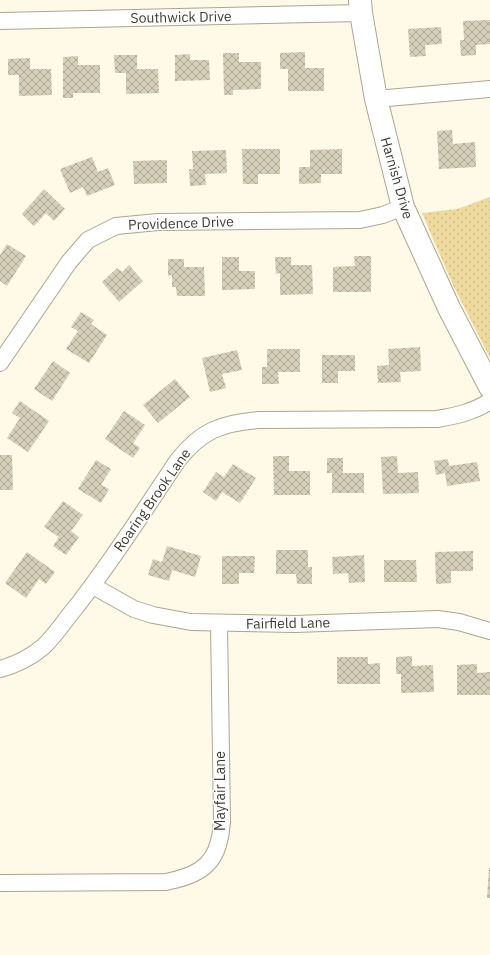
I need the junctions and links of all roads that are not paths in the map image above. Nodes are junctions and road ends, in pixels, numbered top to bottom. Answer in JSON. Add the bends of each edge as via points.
{"nodes":[{"id":1,"x":361,"y":7,"type":"edge"},
{"id":2,"x":0,"y":21,"type":"edge"},
{"id":3,"x":490,"y":90,"type":"edge"},
{"id":4,"x":376,"y":99,"type":"junction"},
{"id":5,"x":403,"y":207,"type":"junction"},
{"id":6,"x":0,"y":363,"type":"edge"},
{"id":7,"x":490,"y":387,"type":"edge"},
{"id":8,"x":490,"y":401,"type":"edge"},
{"id":9,"x":92,"y":586,"type":"junction"},
{"id":10,"x":219,"y":623,"type":"junction"},
{"id":11,"x":490,"y":631,"type":"edge"},
{"id":12,"x":0,"y":669,"type":"edge"},
{"id":13,"x":0,"y":883,"type":"edge"}],
"edges":[{"from":1,"to":2,"type":"street","name":"Southwick Drive"},
{"from":1,"to":4,"type":"street","name":"Harnish Drive"},
{"from":3,"to":4,"type":"street"},
{"from":4,"to":5,"type":"street","name":"Harnish Drive"},
{"from":5,"to":6,"type":"street","name":"Providence Drive","via":[[360,220],[158,222],[116,226],[88,240],[69,262]]},
{"from":5,"to":7,"type":"street","name":"Harnish Drive","via":[[445,301]]},
{"from":8,"to":9,"type":"street","name":"Roaring Brook Lane","via":[[477,409],[437,418],[258,420],[241,421],[217,428],[189,446]]},
{"from":9,"to":10,"type":"street","name":"Fairfield Lane","via":[[134,609],[153,615],[191,622]]},
{"from":9,"to":12,"type":"street","name":"Roaring Brook Lane","via":[[42,647],[14,665]]},
{"from":10,"to":11,"type":"street","name":"Fairfield Lane","via":[[295,624],[438,619]]},
{"from":10,"to":13,"type":"street","name":"Mayfair Lane","via":[[222,822],[219,842],[212,858],[199,872],[166,882]]}]}
